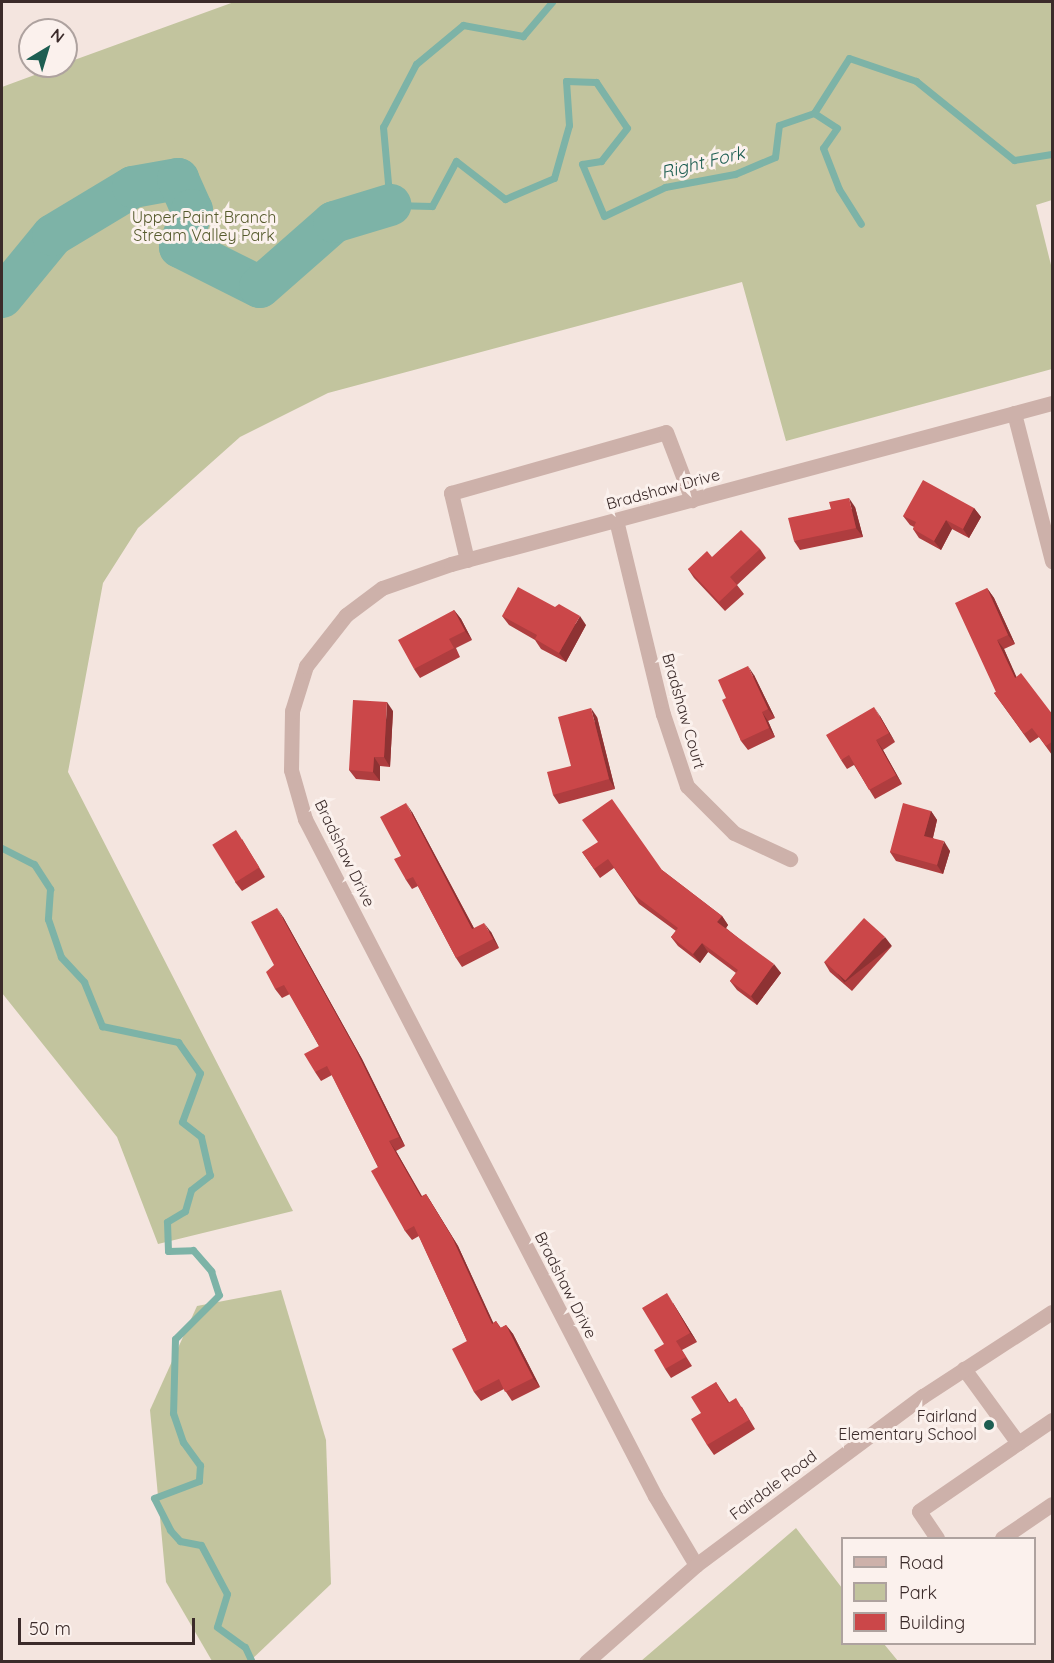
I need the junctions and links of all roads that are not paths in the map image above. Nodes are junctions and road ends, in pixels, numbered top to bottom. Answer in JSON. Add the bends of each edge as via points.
{"nodes":[{"id":1,"x":1053,"y":403,"type":"edge"},
{"id":2,"x":1014,"y":414,"type":"junction"},
{"id":3,"x":692,"y":500,"type":"junction"},
{"id":4,"x":616,"y":520,"type":"junction"},
{"id":5,"x":467,"y":560,"type":"junction"},
{"id":6,"x":1053,"y":561,"type":"edge"},
{"id":7,"x":790,"y":860,"type":"dead end"},
{"id":8,"x":1053,"y":1312,"type":"edge"},
{"id":9,"x":964,"y":1369,"type":"junction"},
{"id":10,"x":1053,"y":1420,"type":"edge"},
{"id":11,"x":1018,"y":1443,"type":"junction"},
{"id":12,"x":1053,"y":1504,"type":"edge"},
{"id":13,"x":936,"y":1537,"type":"edge"},
{"id":14,"x":1005,"y":1537,"type":"edge"},
{"id":15,"x":696,"y":1565,"type":"junction"},
{"id":16,"x":586,"y":1662,"type":"edge"}],
"edges":[{"from":1,"to":2,"type":"street","name":"Bradshaw Drive"},
{"from":2,"to":3,"type":"street","name":"Bradshaw Drive"},
{"from":2,"to":6,"type":"street"},
{"from":3,"to":4,"type":"street","name":"Bradshaw Drive"},
{"from":3,"to":5,"type":"street","via":[[666,432],[451,493]]},
{"from":4,"to":5,"type":"street","name":"Bradshaw Drive"},
{"from":4,"to":7,"type":"street","name":"Bradshaw Court","via":[[663,714],[687,786],[734,833]]},
{"from":5,"to":15,"type":"street","name":"Bradshaw Drive","via":[[382,588],[346,615],[306,666],[292,711],[291,770],[305,819],[655,1496]]},
{"from":8,"to":9,"type":"street","name":"Fairdale Road"},
{"from":9,"to":11,"type":"street"},
{"from":9,"to":15,"type":"street","name":"Fairdale Road"},
{"from":10,"to":11,"type":"street"},
{"from":11,"to":13,"type":"street","via":[[919,1511]]},
{"from":12,"to":14,"type":"street"},
{"from":15,"to":16,"type":"street","name":"Fairdale Road"}]}
